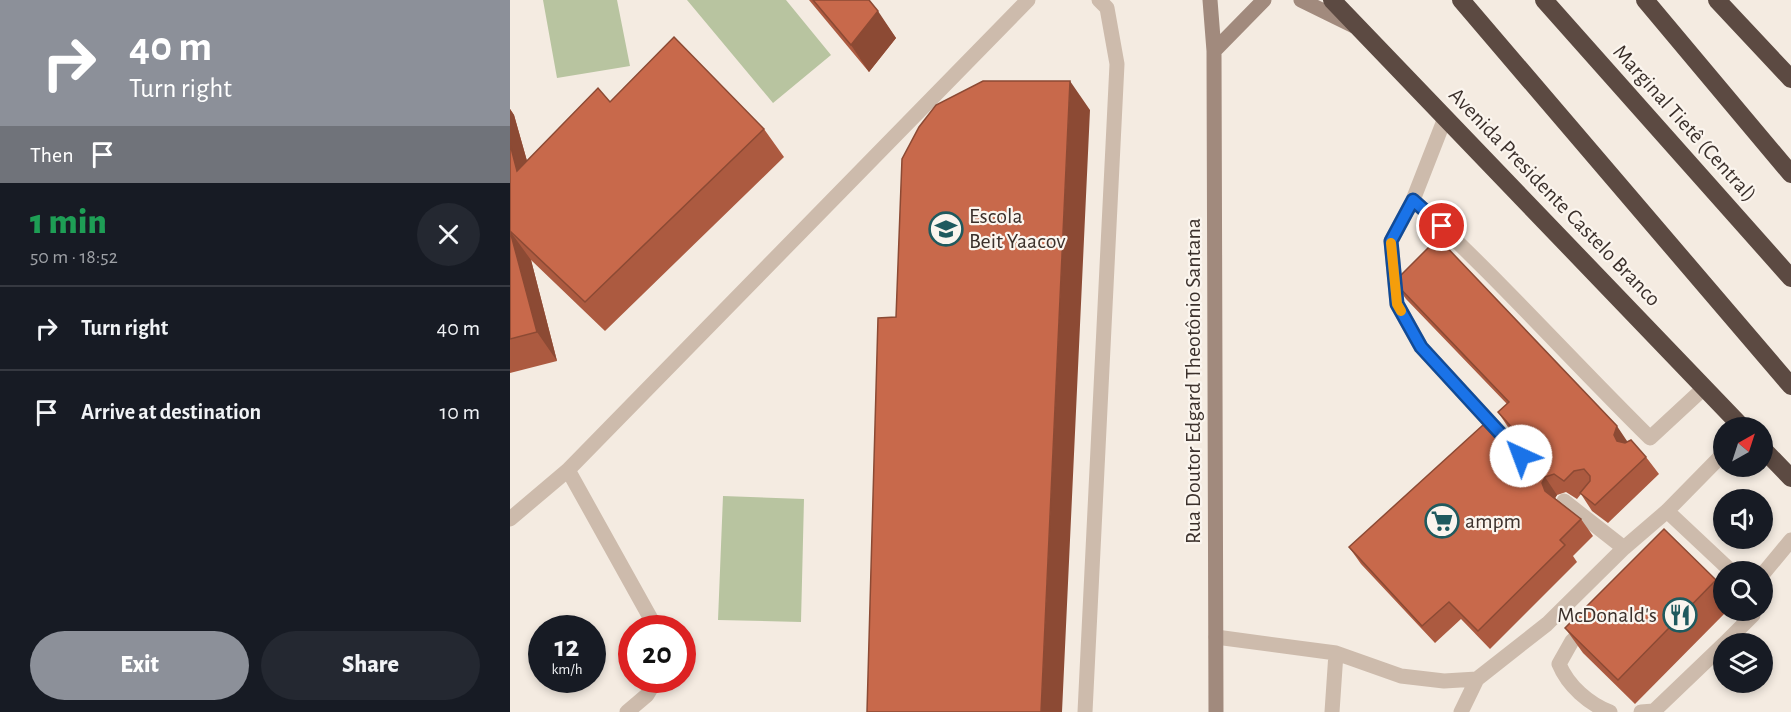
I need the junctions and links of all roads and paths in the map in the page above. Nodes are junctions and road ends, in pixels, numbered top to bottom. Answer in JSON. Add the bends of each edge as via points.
{"nodes":[{"id":1,"x":1028,"y":0,"type":"edge"},
{"id":2,"x":1099,"y":0,"type":"edge"},
{"id":3,"x":1209,"y":0,"type":"edge"},
{"id":4,"x":1264,"y":0,"type":"edge"},
{"id":5,"x":1301,"y":0,"type":"edge"},
{"id":6,"x":1332,"y":0,"type":"edge"},
{"id":7,"x":1461,"y":0,"type":"edge"},
{"id":8,"x":1544,"y":0,"type":"edge"},
{"id":9,"x":1645,"y":0,"type":"edge"},
{"id":10,"x":1717,"y":0,"type":"edge"},
{"id":11,"x":1360,"y":29,"type":"junction"},
{"id":12,"x":1214,"y":51,"type":"junction"},
{"id":13,"x":1791,"y":79,"type":"edge"},
{"id":14,"x":1445,"y":118,"type":"junction"},
{"id":15,"x":1791,"y":174,"type":"edge"},
{"id":16,"x":1413,"y":200,"type":"junction"},
{"id":17,"x":1791,"y":278,"type":"edge"},
{"id":18,"x":1791,"y":386,"type":"edge"},
{"id":19,"x":1704,"y":388,"type":"junction"},
{"id":20,"x":1732,"y":417,"type":"edge"},
{"id":21,"x":1650,"y":438,"type":"junction"},
{"id":22,"x":1636,"y":451,"type":"edge"},
{"id":23,"x":1521,"y":456,"type":"edge"},
{"id":24,"x":1773,"y":459,"type":"edge"},
{"id":25,"x":1713,"y":464,"type":"edge"},
{"id":26,"x":568,"y":470,"type":"junction"},
{"id":27,"x":1791,"y":478,"type":"edge"},
{"id":28,"x":1564,"y":501,"type":"edge"},
{"id":29,"x":1667,"y":511,"type":"junction"},
{"id":30,"x":510,"y":519,"type":"edge"},
{"id":31,"x":1661,"y":537,"type":"edge"},
{"id":32,"x":1791,"y":540,"type":"edge"},
{"id":33,"x":1624,"y":548,"type":"junction"},
{"id":34,"x":1720,"y":561,"type":"edge"},
{"id":35,"x":1773,"y":562,"type":"edge"},
{"id":36,"x":649,"y":615,"type":"edge"},
{"id":37,"x":1597,"y":616,"type":"edge"},
{"id":38,"x":1747,"y":621,"type":"edge"},
{"id":39,"x":1735,"y":633,"type":"edge"},
{"id":40,"x":1216,"y":637,"type":"junction"},
{"id":41,"x":1336,"y":653,"type":"junction"},
{"id":42,"x":1713,"y":655,"type":"edge"},
{"id":43,"x":1477,"y":679,"type":"junction"},
{"id":44,"x":648,"y":693,"type":"edge"},
{"id":45,"x":627,"y":712,"type":"edge"},
{"id":46,"x":1085,"y":712,"type":"edge"},
{"id":47,"x":1216,"y":712,"type":"edge"},
{"id":48,"x":1332,"y":712,"type":"edge"},
{"id":49,"x":1461,"y":712,"type":"edge"},
{"id":50,"x":1610,"y":712,"type":"edge"},
{"id":51,"x":1641,"y":712,"type":"edge"}],
"edges":[{"from":1,"to":26,"type":"lane"},
{"from":2,"to":46,"type":"lane","via":[[1107,8],[1117,64]]},
{"from":3,"to":12,"type":"street","name":"Rua Doutor Edgard Theotônio Santana"},
{"from":4,"to":12,"type":"street"},
{"from":5,"to":11,"type":"street"},
{"from":6,"to":11,"type":"highway","name":"Avenida Presidente Castelo Branco"},
{"from":7,"to":18,"type":"highway"},
{"from":8,"to":17,"type":"highway","name":"Marginal Tietê (Central)"},
{"from":9,"to":15,"type":"highway"},
{"from":10,"to":13,"type":"highway"},
{"from":11,"to":14,"type":"highway","name":"Avenida Presidente Castelo Branco"},
{"from":12,"to":40,"type":"street","name":"Rua Doutor Edgard Theotônio Santana"},
{"from":14,"to":16,"type":"lane"},
{"from":14,"to":19,"type":"highway","name":"Avenida Presidente Castelo Branco"},
{"from":16,"to":21,"type":"lane","via":[[1471,253]]},
{"from":16,"to":23,"type":"lane","via":[[1391,241],[1397,304],[1421,347]]},
{"from":19,"to":20,"type":"highway","name":"Avenida Presidente Castelo Branco"},
{"from":19,"to":21,"type":"lane"},
{"from":21,"to":22,"type":"lane"},
{"from":24,"to":27,"type":"highway"},
{"from":25,"to":29,"type":"lane"},
{"from":26,"to":30,"type":"lane"},
{"from":26,"to":36,"type":"lane"},
{"from":28,"to":33,"type":"lane","via":[[1582,507]]},
{"from":29,"to":31,"type":"lane"},
{"from":29,"to":33,"type":"lane"},
{"from":29,"to":34,"type":"lane"},
{"from":32,"to":35,"type":"lane"},
{"from":33,"to":43,"type":"lane","via":[[1547,624]]},
{"from":37,"to":50,"type":"lane","via":[[1572,641],[1559,664],[1565,679],[1598,707]]},
{"from":38,"to":39,"type":"lane"},
{"from":40,"to":41,"type":"lane"},
{"from":40,"to":47,"type":"street","name":"Rua Doutor Edgard Theotônio Santana"},
{"from":41,"to":43,"type":"lane","via":[[1401,676],[1444,681]]},
{"from":41,"to":48,"type":"lane"},
{"from":42,"to":51,"type":"lane","via":[[1654,711]]},
{"from":43,"to":49,"type":"lane"},
{"from":44,"to":45,"type":"lane"}]}
